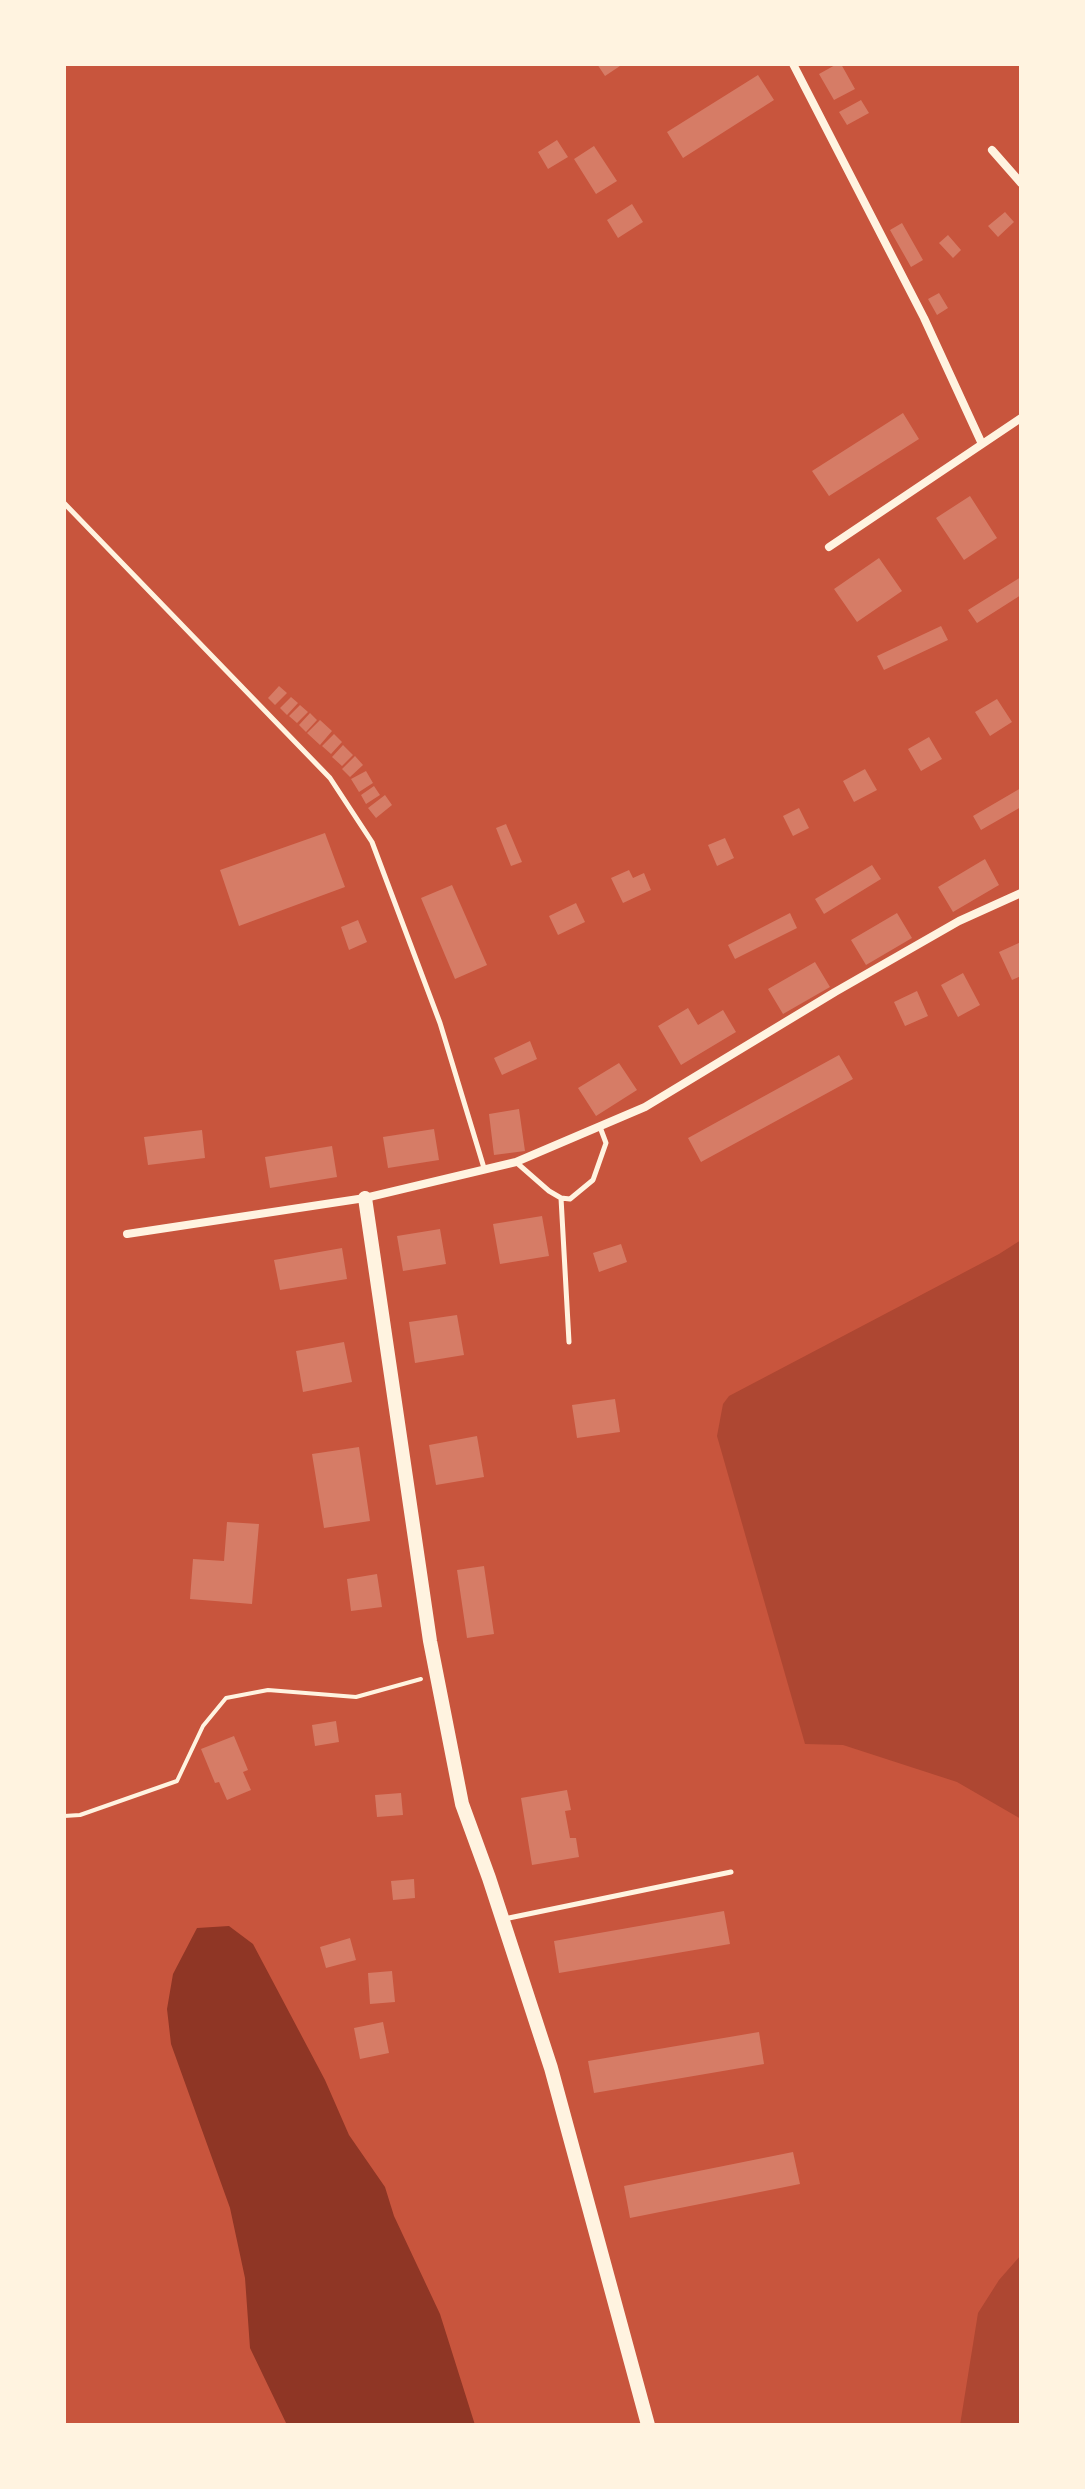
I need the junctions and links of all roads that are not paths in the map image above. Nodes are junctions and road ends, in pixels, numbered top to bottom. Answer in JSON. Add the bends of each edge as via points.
{"nodes":[{"id":1,"x":793,"y":64,"type":"edge"},
{"id":2,"x":992,"y":150,"type":"dead end"},
{"id":3,"x":1021,"y":183,"type":"edge"},
{"id":4,"x":1021,"y":418,"type":"edge"},
{"id":5,"x":982,"y":444,"type":"junction"},
{"id":6,"x":64,"y":503,"type":"edge"},
{"id":7,"x":829,"y":547,"type":"dead end"},
{"id":8,"x":1021,"y":893,"type":"edge"},
{"id":9,"x":600,"y":1127,"type":"junction"},
{"id":10,"x":516,"y":1162,"type":"junction"},
{"id":11,"x":484,"y":1168,"type":"junction"},
{"id":12,"x":365,"y":1198,"type":"junction"},
{"id":13,"x":561,"y":1198,"type":"junction"},
{"id":14,"x":127,"y":1234,"type":"dead end"},
{"id":15,"x":569,"y":1342,"type":"dead end"},
{"id":16,"x":731,"y":1872,"type":"dead end"},
{"id":17,"x":503,"y":1919,"type":"junction"},
{"id":18,"x":648,"y":2425,"type":"edge"}],
"edges":[{"from":1,"to":5,"type":"street","via":[[924,318]]},
{"from":2,"to":3,"type":"street"},
{"from":4,"to":5,"type":"street"},
{"from":5,"to":7,"type":"street"},
{"from":6,"to":11,"type":"lane","via":[[330,778],[372,842],[440,1023]]},
{"from":8,"to":9,"type":"street","via":[[959,921],[645,1107]]},
{"from":9,"to":10,"type":"street"},
{"from":9,"to":13,"type":"lane","via":[[606,1143],[593,1180],[576,1196]]},
{"from":10,"to":11,"type":"street"},
{"from":10,"to":13,"type":"lane"},
{"from":11,"to":12,"type":"street"},
{"from":12,"to":14,"type":"street"},
{"from":12,"to":17,"type":"street","via":[[430,1641],[462,1804]]},
{"from":13,"to":15,"type":"lane"},
{"from":16,"to":17,"type":"lane"},
{"from":17,"to":18,"type":"street","via":[[551,2068]]}]}
